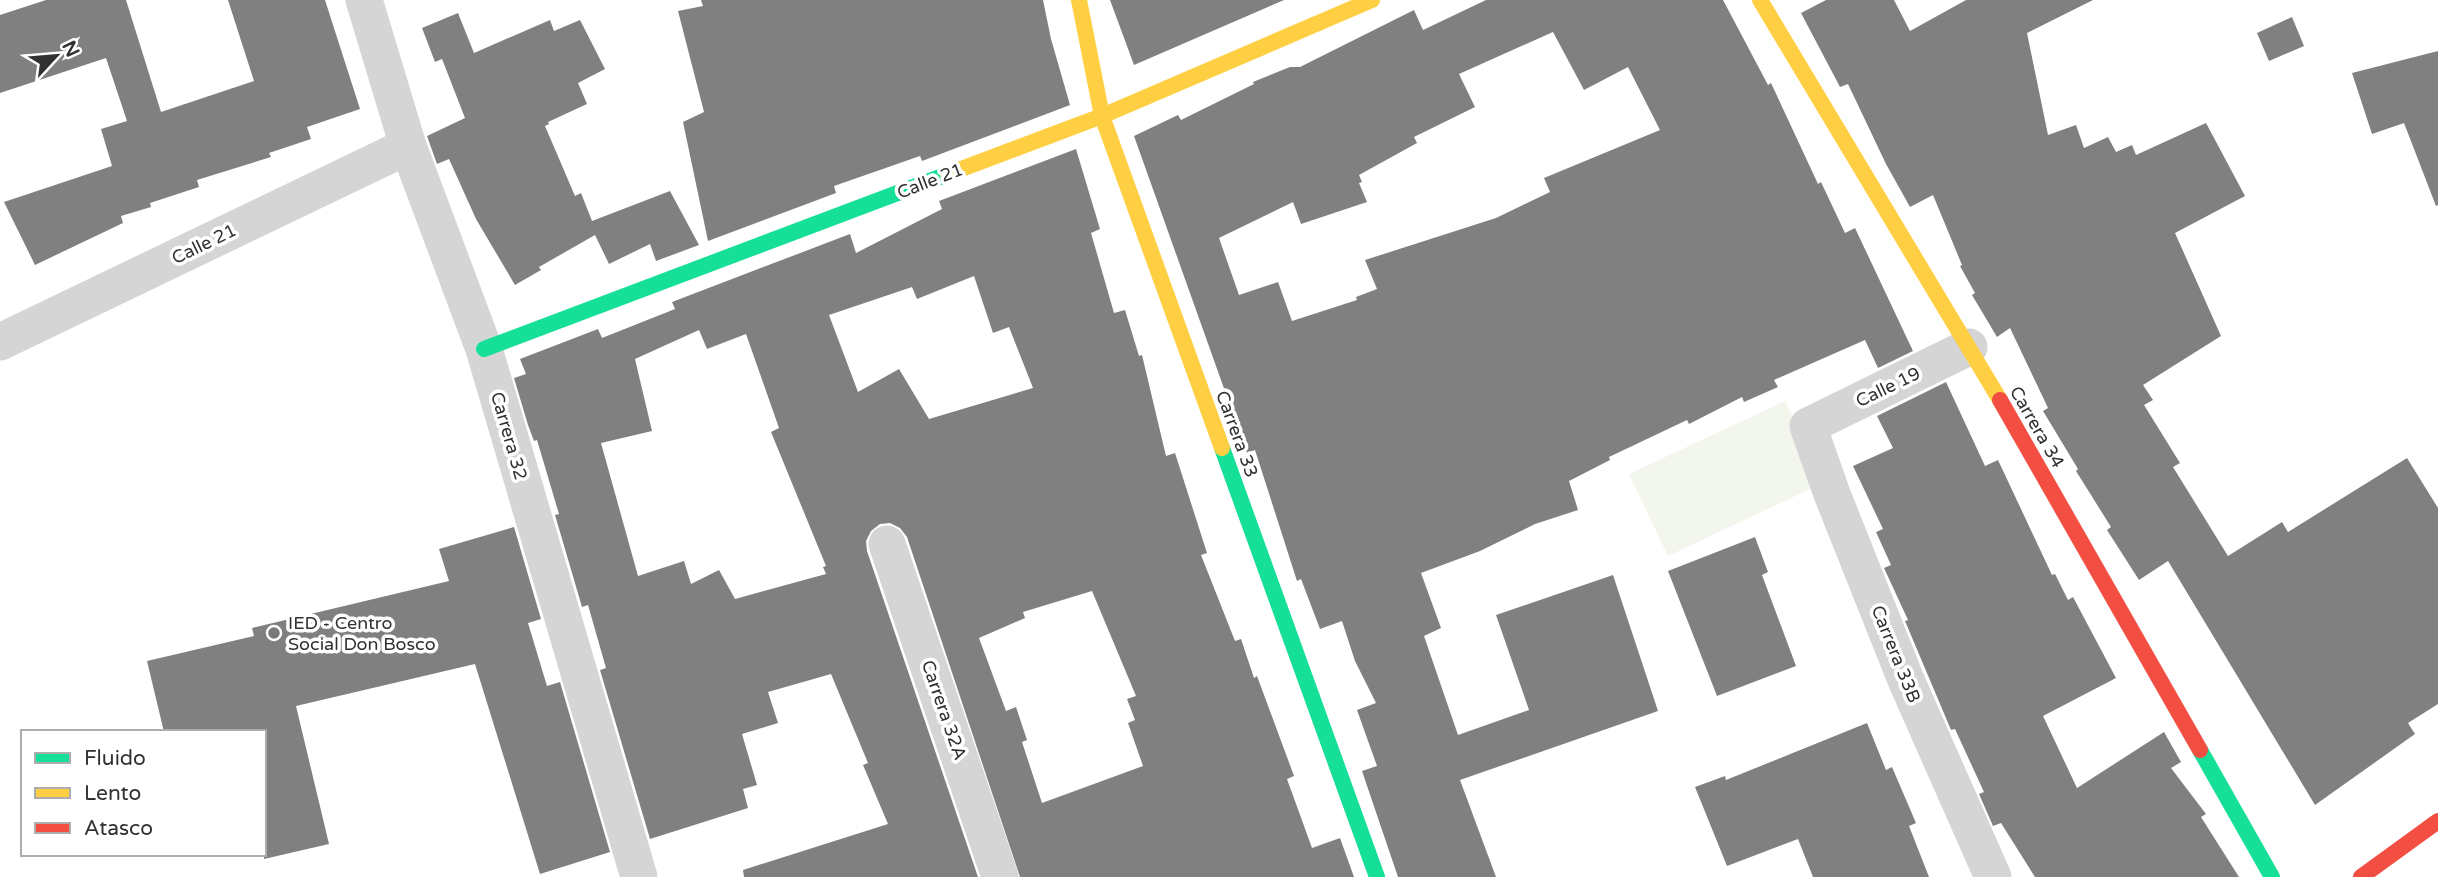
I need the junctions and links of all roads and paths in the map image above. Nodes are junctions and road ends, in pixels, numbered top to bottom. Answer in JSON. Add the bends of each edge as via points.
{"nodes":[{"id":1,"x":364,"y":0,"type":"edge"},
{"id":2,"x":1079,"y":0,"type":"edge"},
{"id":3,"x":1372,"y":0,"type":"edge"},
{"id":4,"x":1760,"y":0,"type":"edge"},
{"id":5,"x":1102,"y":116,"type":"junction"},
{"id":6,"x":408,"y":146,"type":"junction"},
{"id":7,"x":0,"y":342,"type":"edge"},
{"id":8,"x":1969,"y":347,"type":"junction"},
{"id":9,"x":484,"y":349,"type":"junction"},
{"id":10,"x":1808,"y":426,"type":"joint"},
{"id":11,"x":887,"y":544,"type":"dead end"},
{"id":12,"x":2438,"y":821,"type":"edge"},
{"id":13,"x":639,"y":877,"type":"edge"},
{"id":14,"x":1000,"y":877,"type":"edge"},
{"id":15,"x":1377,"y":877,"type":"edge"},
{"id":16,"x":1993,"y":877,"type":"edge"},
{"id":17,"x":2272,"y":877,"type":"edge"},
{"id":18,"x":2361,"y":877,"type":"edge"}],
"edges":[{"from":1,"to":6,"type":"street","name":"Carrera 32"},
{"from":2,"to":5,"type":"street","name":"Carrera 33"},
{"from":3,"to":5,"type":"street","name":"Calle 21"},
{"from":4,"to":8,"type":"street","name":"Carrera 34"},
{"from":5,"to":9,"type":"street","name":"Calle 21"},
{"from":5,"to":15,"type":"street","name":"Carrera 33"},
{"from":6,"to":7,"type":"street","name":"Calle 21"},
{"from":6,"to":9,"type":"street","name":"Carrera 32"},
{"from":8,"to":10,"type":"street","name":"Calle 19"},
{"from":8,"to":17,"type":"street","name":"Carrera 34"},
{"from":9,"to":13,"type":"street","name":"Carrera 32"},
{"from":10,"to":16,"type":"street","name":"Carrera 33B","via":[[1906,680]]},
{"from":11,"to":14,"type":"street","name":"Carrera 32A"},
{"from":12,"to":18,"type":"street"}]}
